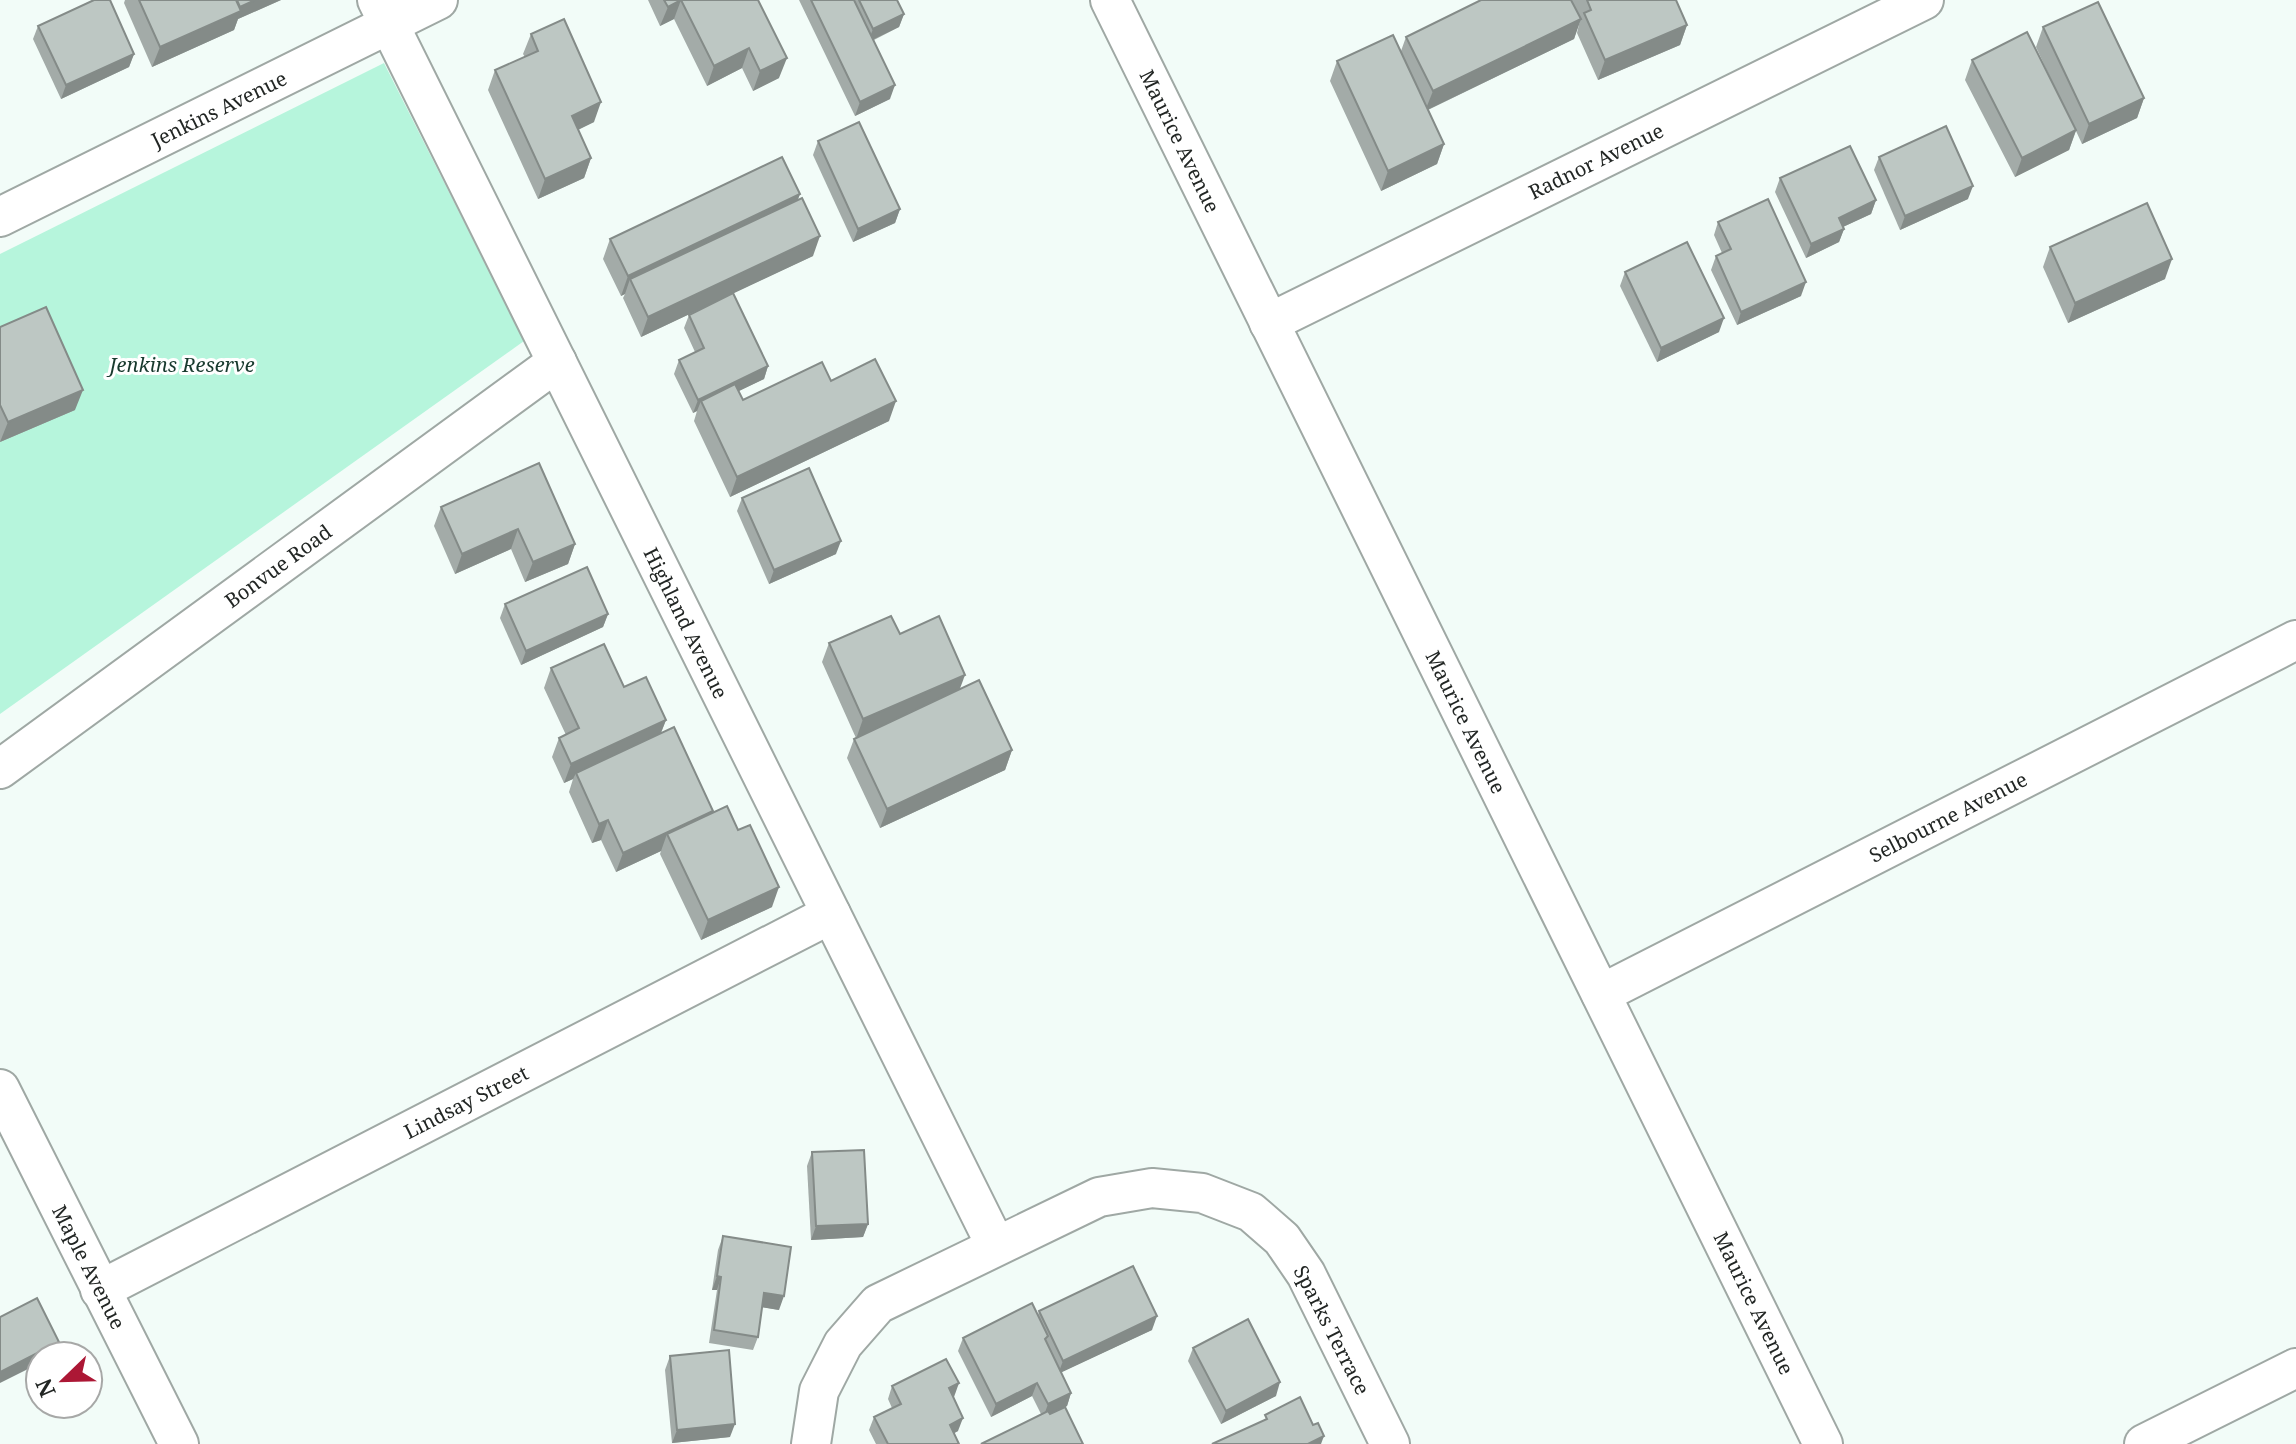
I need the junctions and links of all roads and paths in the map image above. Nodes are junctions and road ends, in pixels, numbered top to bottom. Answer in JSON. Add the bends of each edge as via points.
{"nodes":[{"id":1,"x":438,"y":0,"type":"edge"},
{"id":2,"x":1110,"y":0,"type":"edge"},
{"id":3,"x":1924,"y":0,"type":"edge"},
{"id":4,"x":383,"y":12,"type":"edge"},
{"id":5,"x":0,"y":217,"type":"edge"},
{"id":6,"x":1269,"y":323,"type":"junction"},
{"id":7,"x":557,"y":362,"type":"junction"},
{"id":8,"x":2296,"y":640,"type":"edge"},
{"id":9,"x":0,"y":769,"type":"edge"},
{"id":10,"x":831,"y":914,"type":"junction"},
{"id":11,"x":1601,"y":994,"type":"junction"},
{"id":12,"x":0,"y":1089,"type":"edge"},
{"id":13,"x":996,"y":1246,"type":"junction"},
{"id":14,"x":100,"y":1290,"type":"junction"},
{"id":15,"x":2296,"y":1368,"type":"edge"},
{"id":16,"x":179,"y":1444,"type":"edge"},
{"id":17,"x":811,"y":1444,"type":"edge"},
{"id":18,"x":1390,"y":1444,"type":"edge"},
{"id":19,"x":1823,"y":1444,"type":"edge"},
{"id":20,"x":2144,"y":1444,"type":"edge"}],
"edges":[{"from":1,"to":4,"type":"street","name":"Jenkins Avenue"},
{"from":2,"to":6,"type":"street","name":"Maurice Avenue"},
{"from":3,"to":6,"type":"street","name":"Radnor Avenue"},
{"from":4,"to":5,"type":"street","name":"Jenkins Avenue"},
{"from":4,"to":7,"type":"street","name":"Highland Avenue"},
{"from":6,"to":11,"type":"street","name":"Maurice Avenue"},
{"from":7,"to":9,"type":"street","name":"Bonvue Road"},
{"from":7,"to":10,"type":"street","name":"Highland Avenue"},
{"from":8,"to":11,"type":"street","name":"Selbourne Avenue"},
{"from":10,"to":13,"type":"street","name":"Highland Avenue"},
{"from":10,"to":14,"type":"street","name":"Lindsay Street"},
{"from":11,"to":19,"type":"street","name":"Maurice Avenue"},
{"from":12,"to":14,"type":"street","name":"Maple Avenue"},
{"from":13,"to":17,"type":"street","name":"Sparks Terrace","via":[[878,1304],[843,1344],[819,1391]]},
{"from":13,"to":18,"type":"street","name":"Sparks Terrace","via":[[1099,1197],[1152,1188],[1202,1193],[1251,1212],[1282,1239],[1306,1274]]},
{"from":14,"to":16,"type":"street","name":"Maple Avenue"},
{"from":15,"to":20,"type":"street"}]}
